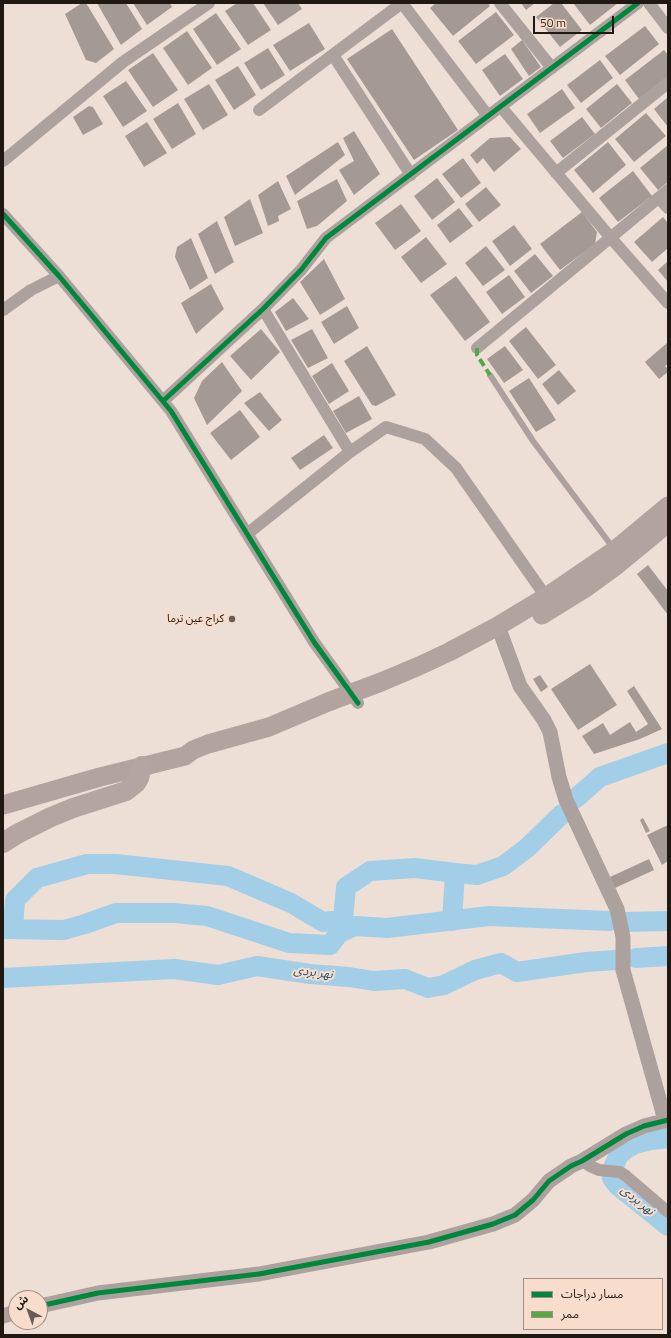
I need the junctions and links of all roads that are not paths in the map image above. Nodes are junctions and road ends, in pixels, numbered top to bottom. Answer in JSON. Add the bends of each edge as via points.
{"nodes":[{"id":1,"x":209,"y":3,"type":"edge"},
{"id":2,"x":402,"y":3,"type":"edge"},
{"id":3,"x":500,"y":3,"type":"edge"},
{"id":4,"x":638,"y":3,"type":"edge"},
{"id":5,"x":649,"y":3,"type":"edge"},
{"id":6,"x":668,"y":28,"type":"edge"},
{"id":7,"x":333,"y":55,"type":"junction"},
{"id":8,"x":552,"y":68,"type":"junction"},
{"id":9,"x":668,"y":83,"type":"edge"},
{"id":10,"x":501,"y":107,"type":"junction"},
{"id":11,"x":259,"y":110,"type":"dead end"},
{"id":12,"x":488,"y":116,"type":"junction"},
{"id":13,"x":3,"y":161,"type":"edge"},
{"id":14,"x":556,"y":173,"type":"junction"},
{"id":15,"x":411,"y":175,"type":"junction"},
{"id":16,"x":664,"y":194,"type":"edge"},
{"id":17,"x":668,"y":208,"type":"edge"},
{"id":18,"x":3,"y":214,"type":"edge"},
{"id":19,"x":611,"y":238,"type":"junction"},
{"id":20,"x":59,"y":276,"type":"junction"},
{"id":21,"x":668,"y":303,"type":"edge"},
{"id":22,"x":263,"y":309,"type":"junction"},
{"id":23,"x":3,"y":310,"type":"edge"},
{"id":24,"x":477,"y":348,"type":"dead end"},
{"id":25,"x":490,"y":375,"type":"dead end"},
{"id":26,"x":163,"y":401,"type":"junction"},
{"id":27,"x":350,"y":452,"type":"junction"},
{"id":28,"x":668,"y":506,"type":"edge"},
{"id":29,"x":668,"y":523,"type":"edge"},
{"id":30,"x":247,"y":534,"type":"junction"},
{"id":31,"x":615,"y":550,"type":"junction"},
{"id":32,"x":546,"y":597,"type":"junction"},
{"id":33,"x":500,"y":632,"type":"junction"},
{"id":34,"x":354,"y":698,"type":"junction"},
{"id":35,"x":142,"y":766,"type":"junction"},
{"id":36,"x":3,"y":805,"type":"edge"},
{"id":37,"x":3,"y":843,"type":"edge"},
{"id":38,"x":666,"y":1120,"type":"edge"},
{"id":39,"x":582,"y":1161,"type":"junction"},
{"id":40,"x":668,"y":1212,"type":"edge"},
{"id":41,"x":48,"y":1304,"type":"edge"}],
"edges":[{"from":1,"to":13,"type":"street","via":[[123,62]]},
{"from":2,"to":7,"type":"street"},
{"from":2,"to":12,"type":"street"},
{"from":3,"to":8,"type":"street"},
{"from":4,"to":8,"type":"street"},
{"from":5,"to":6,"type":"street"},
{"from":7,"to":11,"type":"street"},
{"from":7,"to":15,"type":"street"},
{"from":8,"to":10,"type":"street"},
{"from":9,"to":14,"type":"street"},
{"from":10,"to":12,"type":"street"},
{"from":10,"to":14,"type":"street"},
{"from":12,"to":15,"type":"street"},
{"from":14,"to":19,"type":"street"},
{"from":15,"to":22,"type":"street","via":[[326,238],[301,270]]},
{"from":16,"to":17,"type":"street"},
{"from":16,"to":19,"type":"street"},
{"from":18,"to":20,"type":"street"},
{"from":19,"to":21,"type":"street"},
{"from":19,"to":24,"type":"street"},
{"from":20,"to":23,"type":"street","via":[[30,290]]},
{"from":20,"to":26,"type":"street"},
{"from":22,"to":26,"type":"street"},
{"from":22,"to":27,"type":"street"},
{"from":25,"to":31,"type":"lane","via":[[533,441]]},
{"from":26,"to":30,"type":"street"},
{"from":27,"to":30,"type":"street"},
{"from":27,"to":32,"type":"street","via":[[386,426],[425,439],[456,468]]},
{"from":28,"to":31,"type":"main road"},
{"from":29,"to":33,"type":"main road","via":[[584,589]]},
{"from":30,"to":34,"type":"street","via":[[314,642]]},
{"from":31,"to":32,"type":"main road"},
{"from":32,"to":33,"type":"main road"},
{"from":33,"to":34,"type":"main road","via":[[381,682]]},
{"from":33,"to":38,"type":"street","via":[[520,686],[550,732],[566,800],[617,909],[623,937],[623,970]]},
{"from":34,"to":35,"type":"main road","via":[[269,727],[208,744],[185,756]]},
{"from":35,"to":36,"type":"main road"},
{"from":35,"to":37,"type":"highway","via":[[139,778],[126,791],[51,817]]},
{"from":38,"to":39,"type":"street","via":[[626,1134]]},
{"from":39,"to":40,"type":"street","via":[[599,1170],[620,1172]]},
{"from":39,"to":41,"type":"street","via":[[550,1180],[533,1200],[515,1215],[429,1242],[259,1274],[98,1293]]}]}
